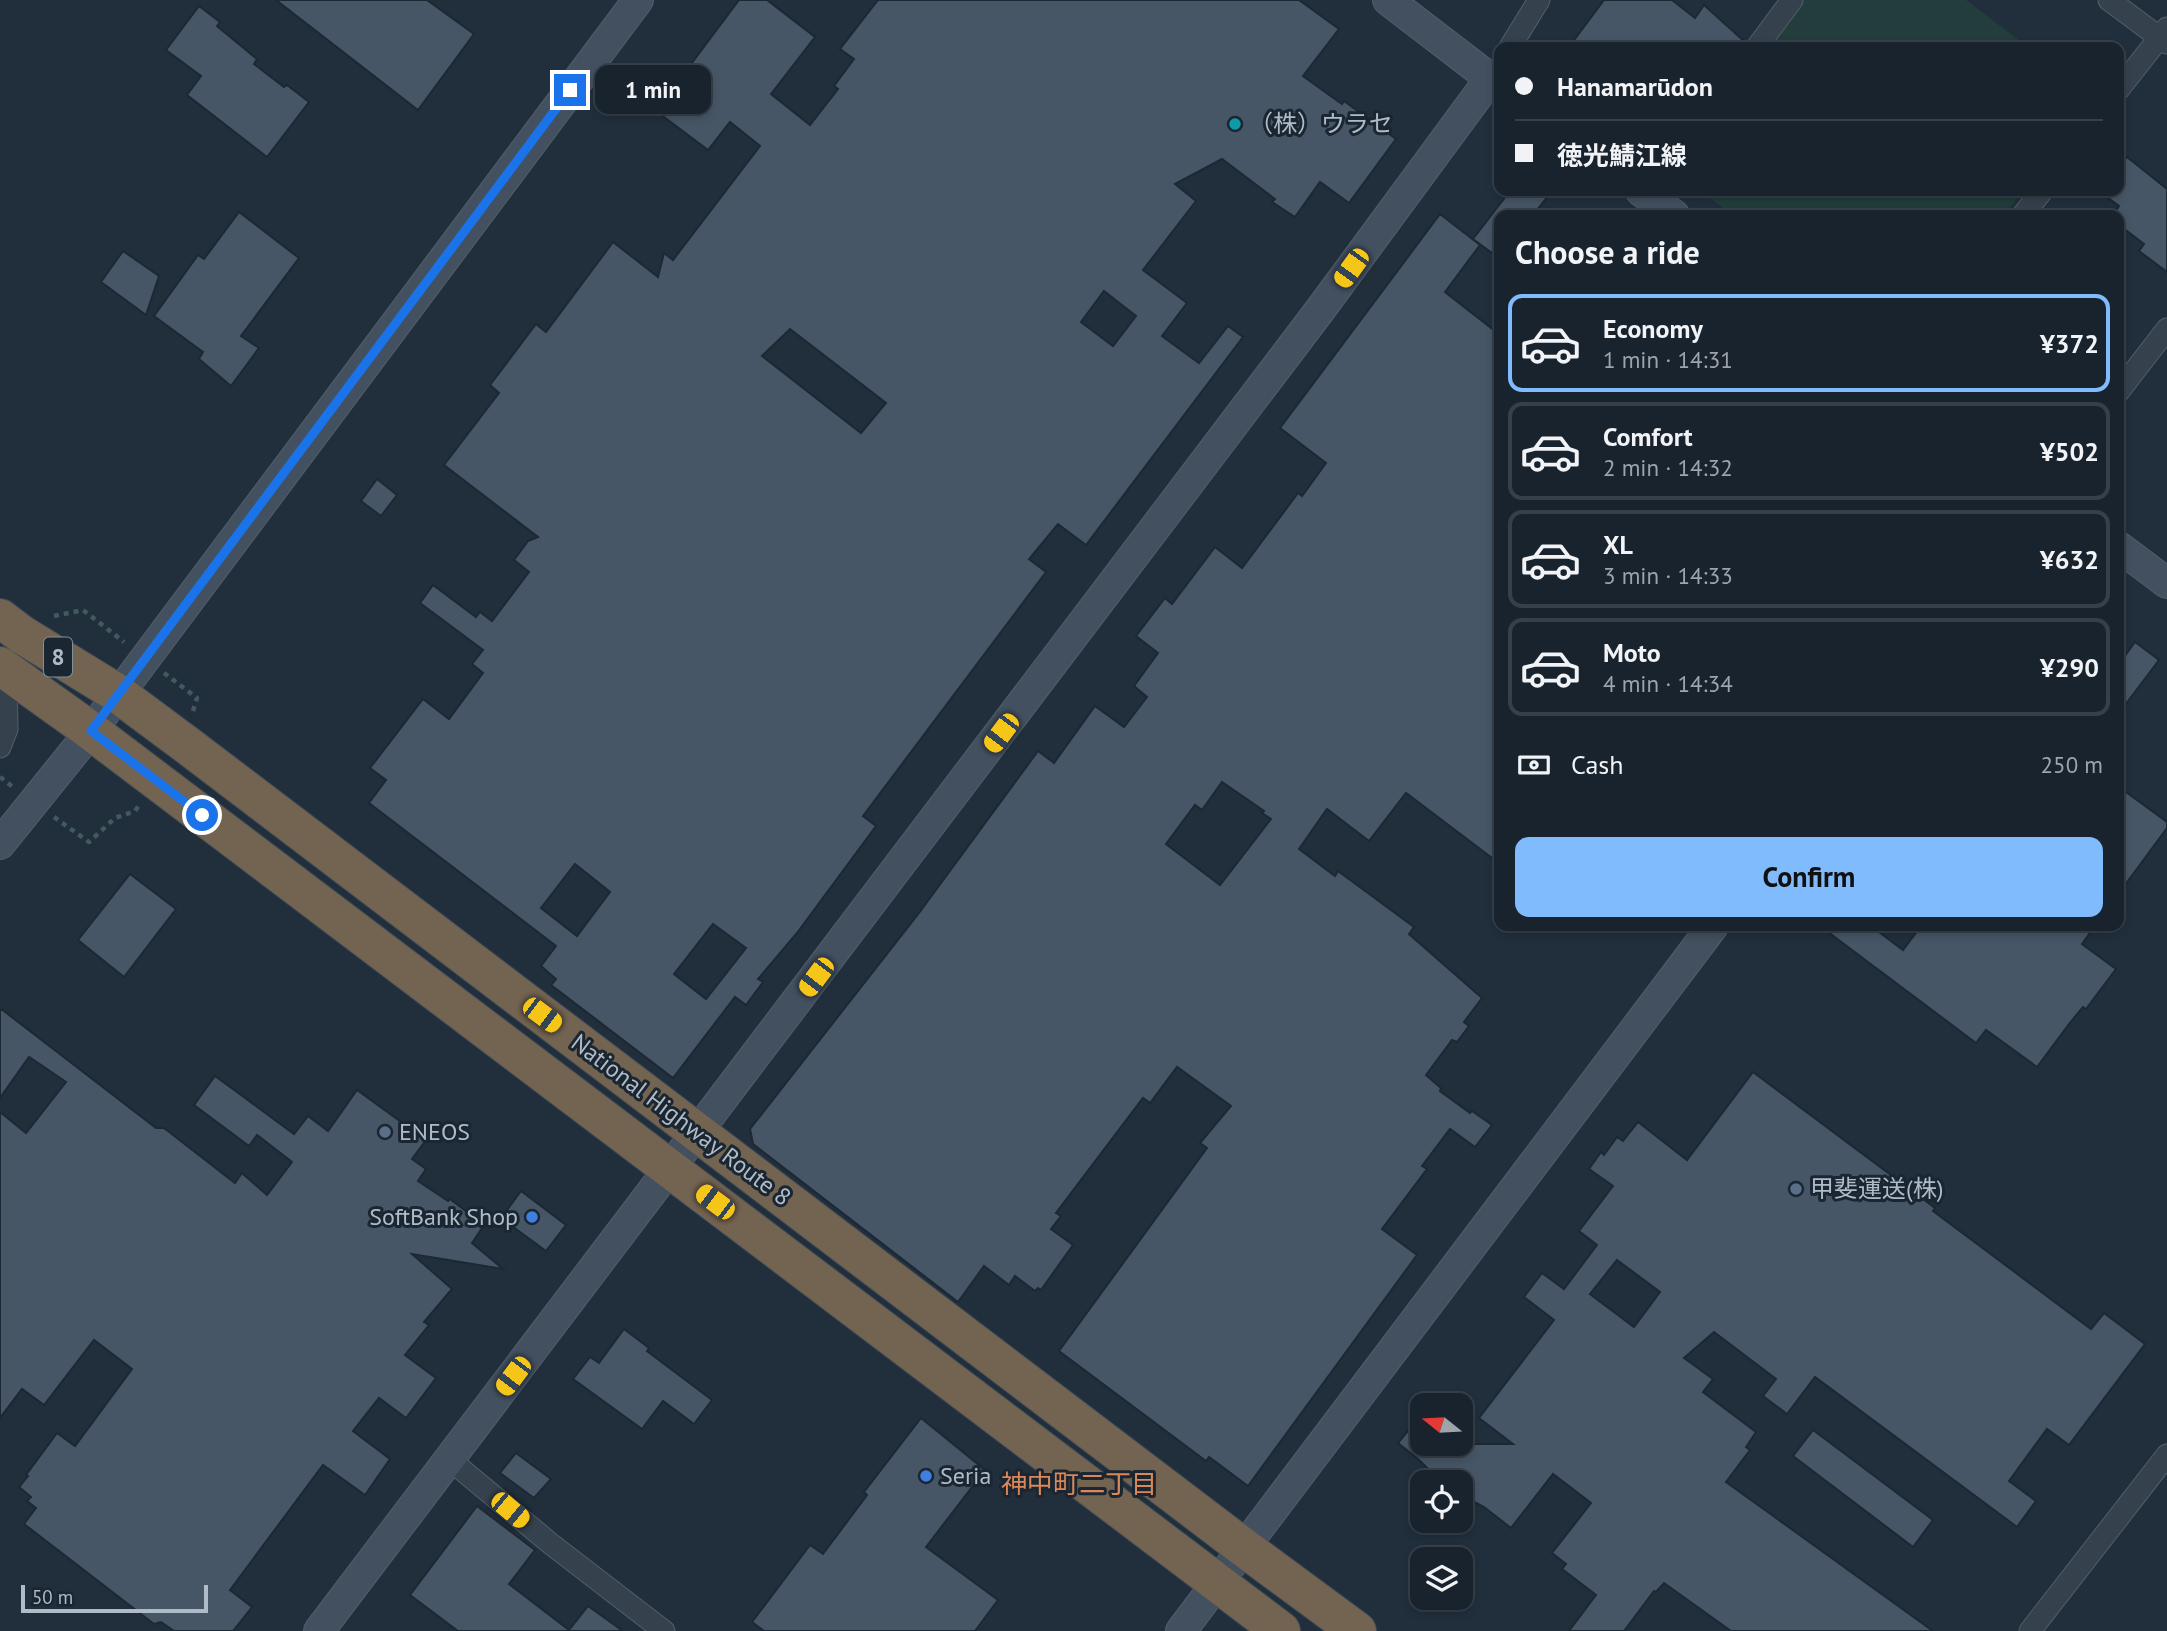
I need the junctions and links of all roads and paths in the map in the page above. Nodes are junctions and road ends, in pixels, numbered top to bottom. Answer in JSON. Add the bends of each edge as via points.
{"nodes":[{"id":1,"x":638,"y":0,"type":"edge"},
{"id":2,"x":1388,"y":0,"type":"edge"},
{"id":3,"x":1539,"y":0,"type":"edge"},
{"id":4,"x":1792,"y":0,"type":"edge"},
{"id":5,"x":2109,"y":0,"type":"edge"},
{"id":6,"x":2164,"y":36,"type":"edge"},
{"id":7,"x":1513,"y":42,"type":"edge"},
{"id":8,"x":1760,"y":42,"type":"edge"},
{"id":9,"x":1494,"y":74,"type":"edge"},
{"id":10,"x":1494,"y":80,"type":"edge"},
{"id":11,"x":2124,"y":83,"type":"edge"},
{"id":12,"x":1648,"y":196,"type":"edge"},
{"id":13,"x":2038,"y":196,"type":"edge"},
{"id":14,"x":1667,"y":210,"type":"edge"},
{"id":15,"x":2027,"y":210,"type":"edge"},
{"id":16,"x":2167,"y":329,"type":"edge"},
{"id":17,"x":2124,"y":385,"type":"edge"},
{"id":18,"x":2124,"y":551,"type":"edge"},
{"id":19,"x":2167,"y":583,"type":"edge"},
{"id":20,"x":0,"y":618,"type":"edge"},
{"id":21,"x":3,"y":668,"type":"edge"},
{"id":22,"x":117,"y":693,"type":"junction"},
{"id":23,"x":91,"y":731,"type":"junction"},
{"id":24,"x":3,"y":734,"type":"edge"},
{"id":25,"x":0,"y":844,"type":"edge"},
{"id":26,"x":1709,"y":931,"type":"edge"},
{"id":27,"x":698,"y":1133,"type":"junction"},
{"id":28,"x":671,"y":1169,"type":"junction"},
{"id":29,"x":2167,"y":1455,"type":"edge"},
{"id":30,"x":449,"y":1459,"type":"junction"},
{"id":31,"x":1243,"y":1547,"type":"junction"},
{"id":32,"x":1216,"y":1583,"type":"junction"},
{"id":33,"x":319,"y":1631,"type":"edge"},
{"id":34,"x":664,"y":1631,"type":"edge"},
{"id":35,"x":1181,"y":1631,"type":"edge"},
{"id":36,"x":1281,"y":1631,"type":"edge"},
{"id":37,"x":1357,"y":1631,"type":"edge"},
{"id":38,"x":2030,"y":1631,"type":"edge"}],
"edges":[{"from":1,"to":22,"type":"street"},
{"from":2,"to":9,"type":"street"},
{"from":3,"to":7,"type":"street"},
{"from":4,"to":8,"type":"street"},
{"from":5,"to":6,"type":"street"},
{"from":6,"to":11,"type":"street"},
{"from":10,"to":27,"type":"street"},
{"from":12,"to":14,"type":"street"},
{"from":13,"to":15,"type":"street"},
{"from":16,"to":17,"type":"street"},
{"from":18,"to":19,"type":"street"},
{"from":20,"to":22,"type":"highway","name":"National Highway Route 8","number":"8"},
{"from":21,"to":23,"type":"highway","name":"National Highway Route 8","number":"8"},
{"from":21,"to":24,"type":"street"},
{"from":22,"to":23,"type":"street"},
{"from":22,"to":27,"type":"highway","name":"National Highway Route 8","number":"8"},
{"from":23,"to":25,"type":"street"},
{"from":23,"to":28,"type":"highway","name":"National Highway Route 8","number":"8"},
{"from":26,"to":31,"type":"street"},
{"from":27,"to":28,"type":"street"},
{"from":27,"to":31,"type":"highway","name":"National Highway Route 8","number":"8"},
{"from":28,"to":30,"type":"street"},
{"from":28,"to":32,"type":"highway","name":"National Highway Route 8","number":"8"},
{"from":29,"to":38,"type":"street"},
{"from":30,"to":33,"type":"street"},
{"from":30,"to":34,"type":"street"},
{"from":31,"to":32,"type":"street"},
{"from":31,"to":37,"type":"highway","name":"National Highway Route 8","number":"8"},
{"from":32,"to":35,"type":"street"},
{"from":32,"to":36,"type":"highway","name":"National Highway Route 8","number":"8"}]}
